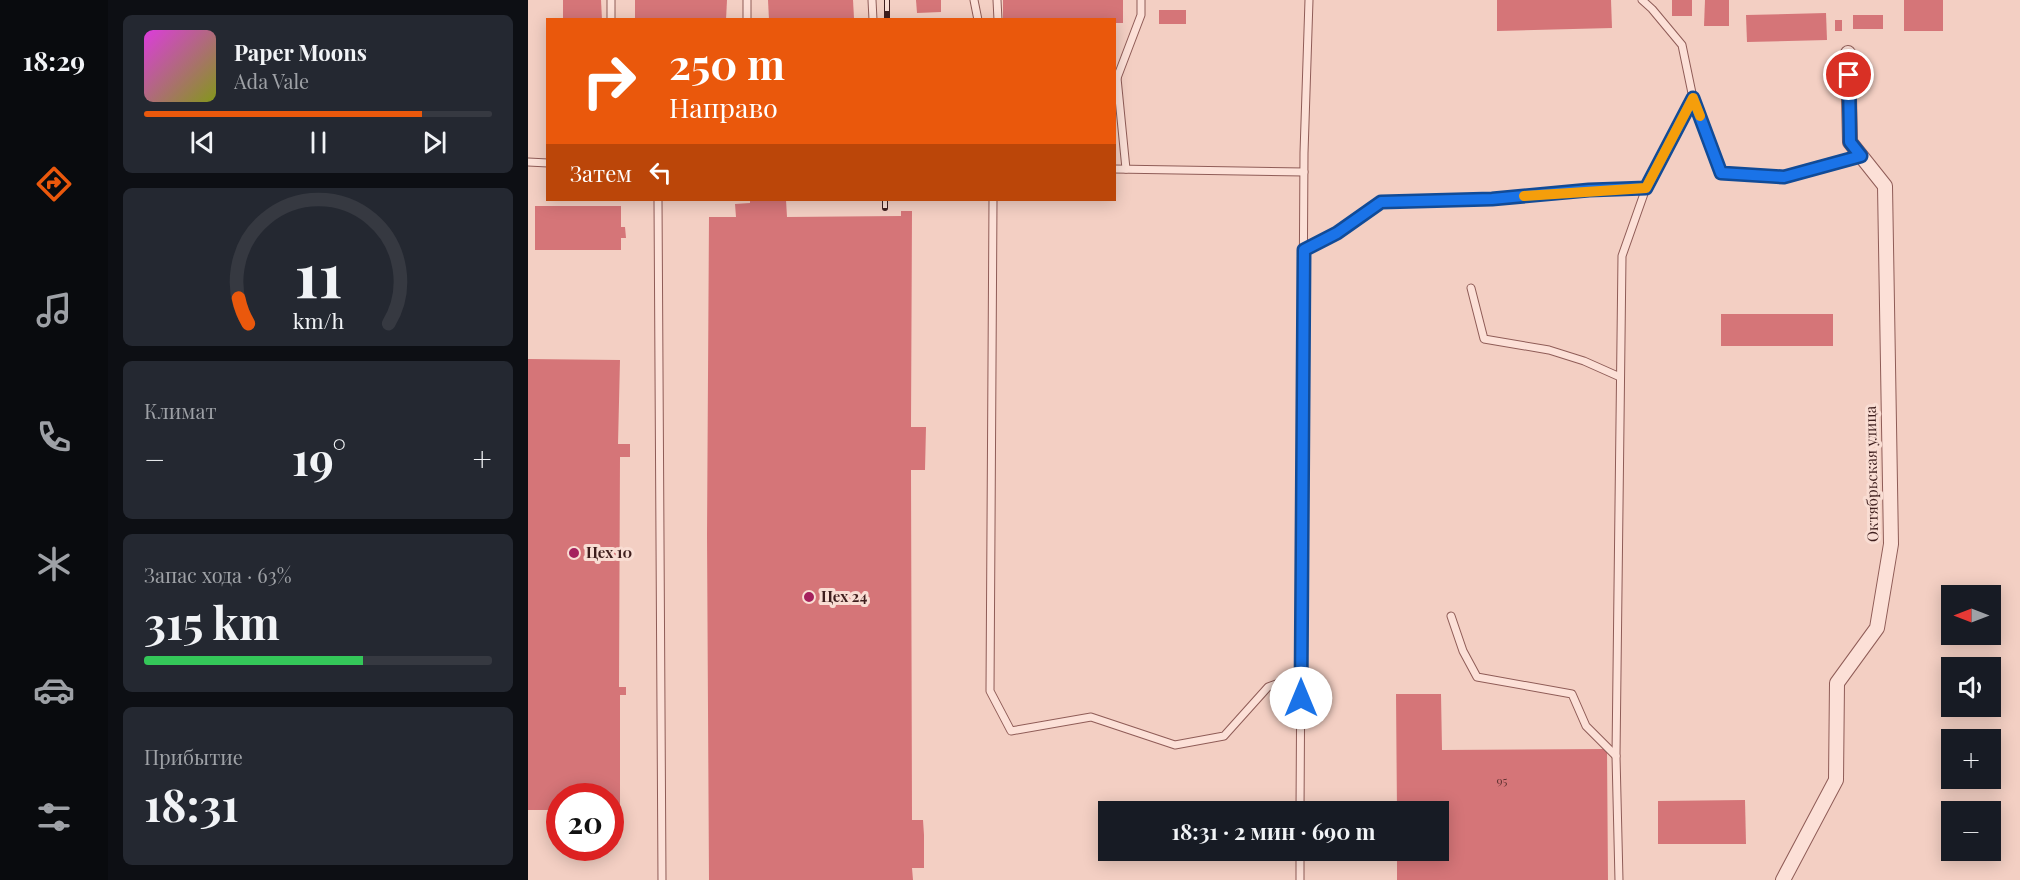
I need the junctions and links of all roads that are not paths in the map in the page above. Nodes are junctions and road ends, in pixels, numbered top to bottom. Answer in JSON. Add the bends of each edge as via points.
{"nodes":[{"id":1,"x":611,"y":0,"type":"edge"},
{"id":2,"x":747,"y":0,"type":"edge"},
{"id":3,"x":872,"y":0,"type":"edge"},
{"id":4,"x":974,"y":0,"type":"edge"},
{"id":5,"x":997,"y":0,"type":"edge"},
{"id":6,"x":1141,"y":0,"type":"edge"},
{"id":7,"x":1309,"y":0,"type":"edge"},
{"id":8,"x":1642,"y":0,"type":"edge"},
{"id":9,"x":611,"y":18,"type":"edge"},
{"id":10,"x":747,"y":18,"type":"edge"},
{"id":11,"x":873,"y":18,"type":"edge"},
{"id":12,"x":978,"y":18,"type":"edge"},
{"id":13,"x":998,"y":18,"type":"edge"},
{"id":14,"x":1848,"y":52,"type":"dead end"},
{"id":15,"x":1116,"y":78,"type":"edge"},
{"id":16,"x":1693,"y":98,"type":"junction"},
{"id":17,"x":1861,"y":156,"type":"junction"},
{"id":18,"x":528,"y":162,"type":"edge"},
{"id":19,"x":546,"y":163,"type":"edge"},
{"id":20,"x":1116,"y":169,"type":"edge"},
{"id":21,"x":1126,"y":169,"type":"junction"},
{"id":22,"x":1304,"y":172,"type":"junction"},
{"id":23,"x":1646,"y":188,"type":"junction"},
{"id":24,"x":658,"y":201,"type":"edge"},
{"id":25,"x":993,"y":201,"type":"edge"},
{"id":26,"x":1304,"y":250,"type":"junction"},
{"id":27,"x":1471,"y":288,"type":"dead end"},
{"id":28,"x":1620,"y":377,"type":"junction"},
{"id":29,"x":1451,"y":616,"type":"dead end"},
{"id":30,"x":1301,"y":675,"type":"junction"},
{"id":31,"x":1616,"y":756,"type":"junction"},
{"id":32,"x":1300,"y":801,"type":"edge"},
{"id":33,"x":1300,"y":861,"type":"edge"},
{"id":34,"x":662,"y":880,"type":"edge"},
{"id":35,"x":1300,"y":880,"type":"edge"},
{"id":36,"x":1619,"y":880,"type":"edge"},
{"id":37,"x":1783,"y":880,"type":"edge"}],
"edges":[{"from":1,"to":9,"type":"lane"},
{"from":2,"to":10,"type":"lane"},
{"from":3,"to":11,"type":"lane"},
{"from":4,"to":12,"type":"lane"},
{"from":5,"to":13,"type":"lane"},
{"from":6,"to":15,"type":"lane","via":[[1141,15]]},
{"from":7,"to":22,"type":"lane"},
{"from":8,"to":16,"type":"lane","via":[[1682,45]]},
{"from":14,"to":17,"type":"street","name":"Октябрьская улица","via":[[1850,142]]},
{"from":15,"to":21,"type":"lane"},
{"from":16,"to":17,"type":"lane","via":[[1721,173],[1784,177]]},
{"from":16,"to":23,"type":"lane"},
{"from":17,"to":37,"type":"street","name":"Октябрьская улица","via":[[1884,186],[1891,544],[1877,628],[1837,683],[1836,780]]},
{"from":18,"to":19,"type":"lane"},
{"from":20,"to":21,"type":"lane"},
{"from":21,"to":22,"type":"lane"},
{"from":22,"to":26,"type":"lane"},
{"from":23,"to":26,"type":"lane","via":[[1381,202],[1337,233]]},
{"from":23,"to":28,"type":"lane","via":[[1622,256]]},
{"from":24,"to":34,"type":"lane"},
{"from":25,"to":30,"type":"lane","via":[[990,691],[1011,730],[1091,717],[1174,744],[1224,736],[1268,687]]},
{"from":26,"to":30,"type":"lane"},
{"from":27,"to":28,"type":"lane","via":[[1484,339],[1549,350]]},
{"from":28,"to":31,"type":"lane"},
{"from":29,"to":31,"type":"lane","via":[[1477,677],[1572,694],[1586,726]]},
{"from":30,"to":32,"type":"lane"},
{"from":31,"to":36,"type":"lane"},
{"from":33,"to":35,"type":"lane"}]}
